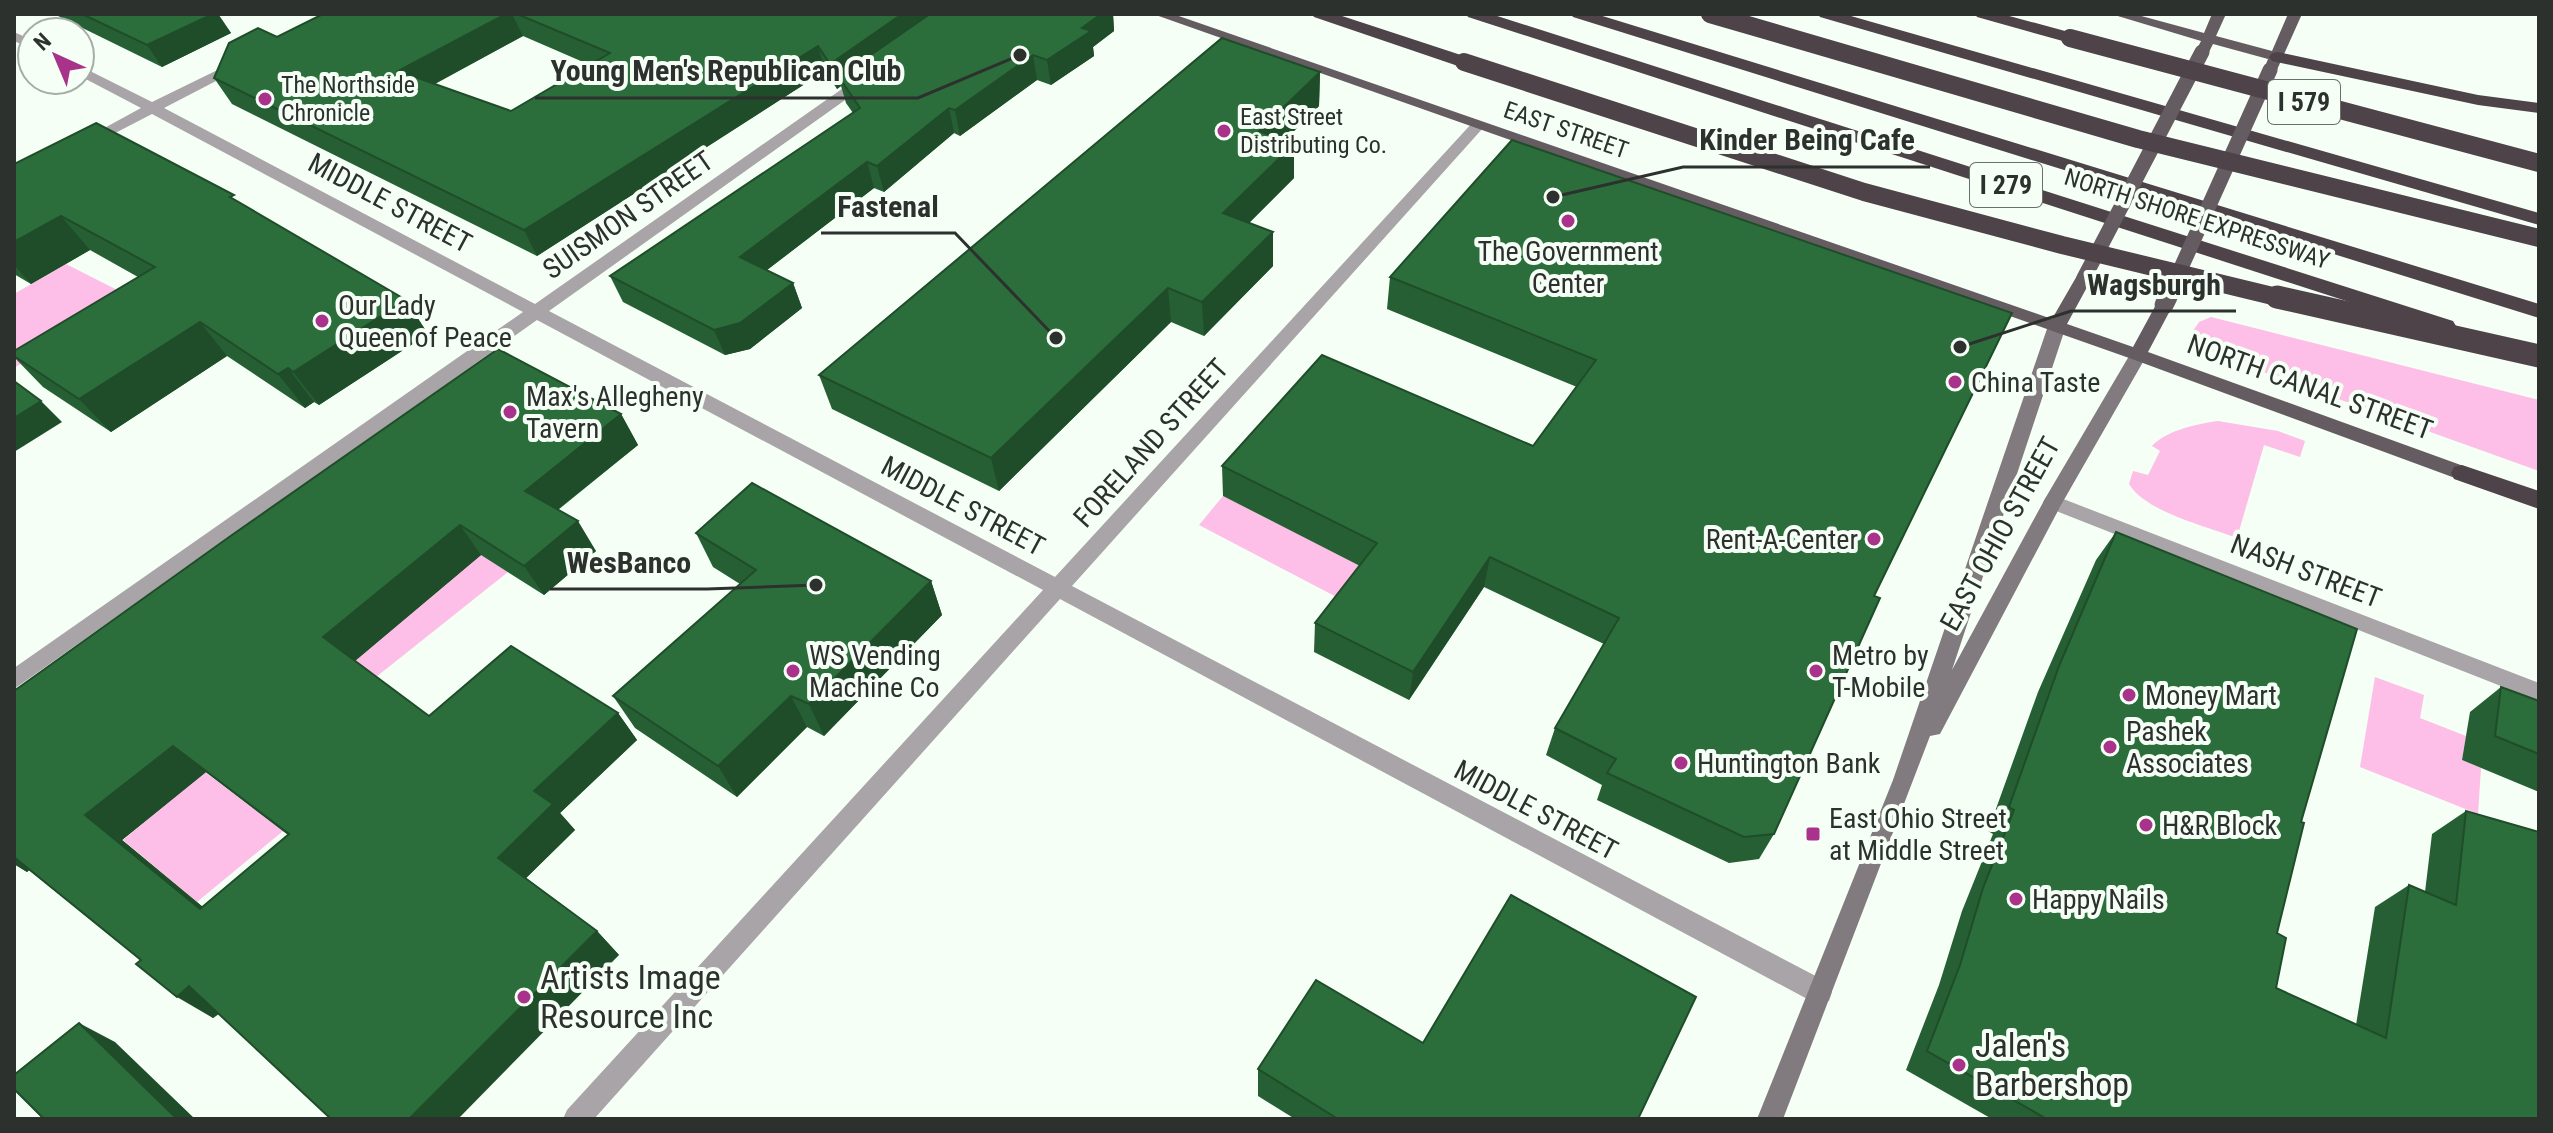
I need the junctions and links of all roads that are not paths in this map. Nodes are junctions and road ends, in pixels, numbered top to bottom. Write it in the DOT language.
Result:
graph roads {
  1 [pos="1160,14"];
  2 [pos="1320,14"];
  3 [pos="1474,14"];
  4 [pos="1579,14"];
  5 [pos="1710,14"];
  6 [pos="1826,14"];
  7 [pos="1983,14"];
  8 [pos="2118,14"];
  9 [pos="2219,14"];
  10 [pos="2295,14"];
  11 [pos="2205,45"];
  12 [pos="256,55"];
  13 [pos="2274,63"];
  14 [pos="881,68"];
  15 [pos="96,78"];
  16 [pos="152,108"];
  17 [pos="2539,108"];
  18 [pos="1478,125"];
  19 [pos="76,147"];
  20 [pos="2539,163"];
  21 [pos="2539,219"];
  22 [pos="2539,238"];
  23 [pos="2539,311"];
  24 [pos="536,312"];
  25 [pos="2057,326"];
  26 [pos="2138,355"];
  27 [pos="2539,356"];
  28 [pos="2462,473"];
  29 [pos="2539,500"];
  30 [pos="2053,502"];
  31 [pos="1058,588"];
  32 [pos="14,680"];
  33 [pos="2539,692"];
  34 [pos="1904,780"];
  35 [pos="1820,992"];
  36 [pos="576,1119"];
  37 [pos="1770,1119"];
  1 -- 18 [label="main road, EAST STREET"];
  2 -- 27 [label="highway, bridge"];
  3 -- 27 [label="highway, NORTH SHORE EXPRESSWAY / I 279"];
  4 -- 23 [label="highway"];
  5 -- 22 [label="highway, bridge"];
  6 -- 21 [label="highway"];
  7 -- 20 [label="highway, I 579, bridge"];
  8 -- 11 [label="main road"];
  9 -- 11 [label="main road, EAST OHIO STREET"];
  10 -- 13 [label="main road, EAST OHIO STREET"];
  11 -- 13 [label="main road"];
  11 -- 25 [label="main road, EAST OHIO STREET, bridge"];
  12 -- 16 [label="street"];
  13 -- 17 [label="highway"];
  13 -- 26 [label="main road, EAST OHIO STREET, bridge"];
  14 -- 24 [label="street, SUISMON STREET"];
  15 -- 16 [label="street, MIDDLE STREET"];
  16 -- 19 [label="street"];
  16 -- 24 [label="street, MIDDLE STREET"];
  18 -- 25 [label="main road, EAST STREET"];
  18 -- 31 [label="street, FORELAND STREET"];
  24 -- 31 [label="street, MIDDLE STREET"];
  24 -- 32 [label="street, SUISMON STREET"];
  25 -- 26 [label="main road, EAST STREET"];
  25 -- 34 [label="main road, EAST OHIO STREET"];
  26 -- 28 [label="main road, NORTH CANAL STREET"];
  26 -- 30 [label="main road, EAST OHIO STREET"];
  28 -- 29 [label="highway"];
  30 -- 33 [label="street, NASH STREET"];
  30 -- 34 [label="main road, EAST OHIO STREET"];
  31 -- 35 [label="street, MIDDLE STREET"];
  31 -- 36 [label="street, FORELAND STREET"];
  34 -- 35 [label="main road, EAST OHIO STREET"];
  35 -- 37 [label="main road, EAST OHIO STREET"];
}
